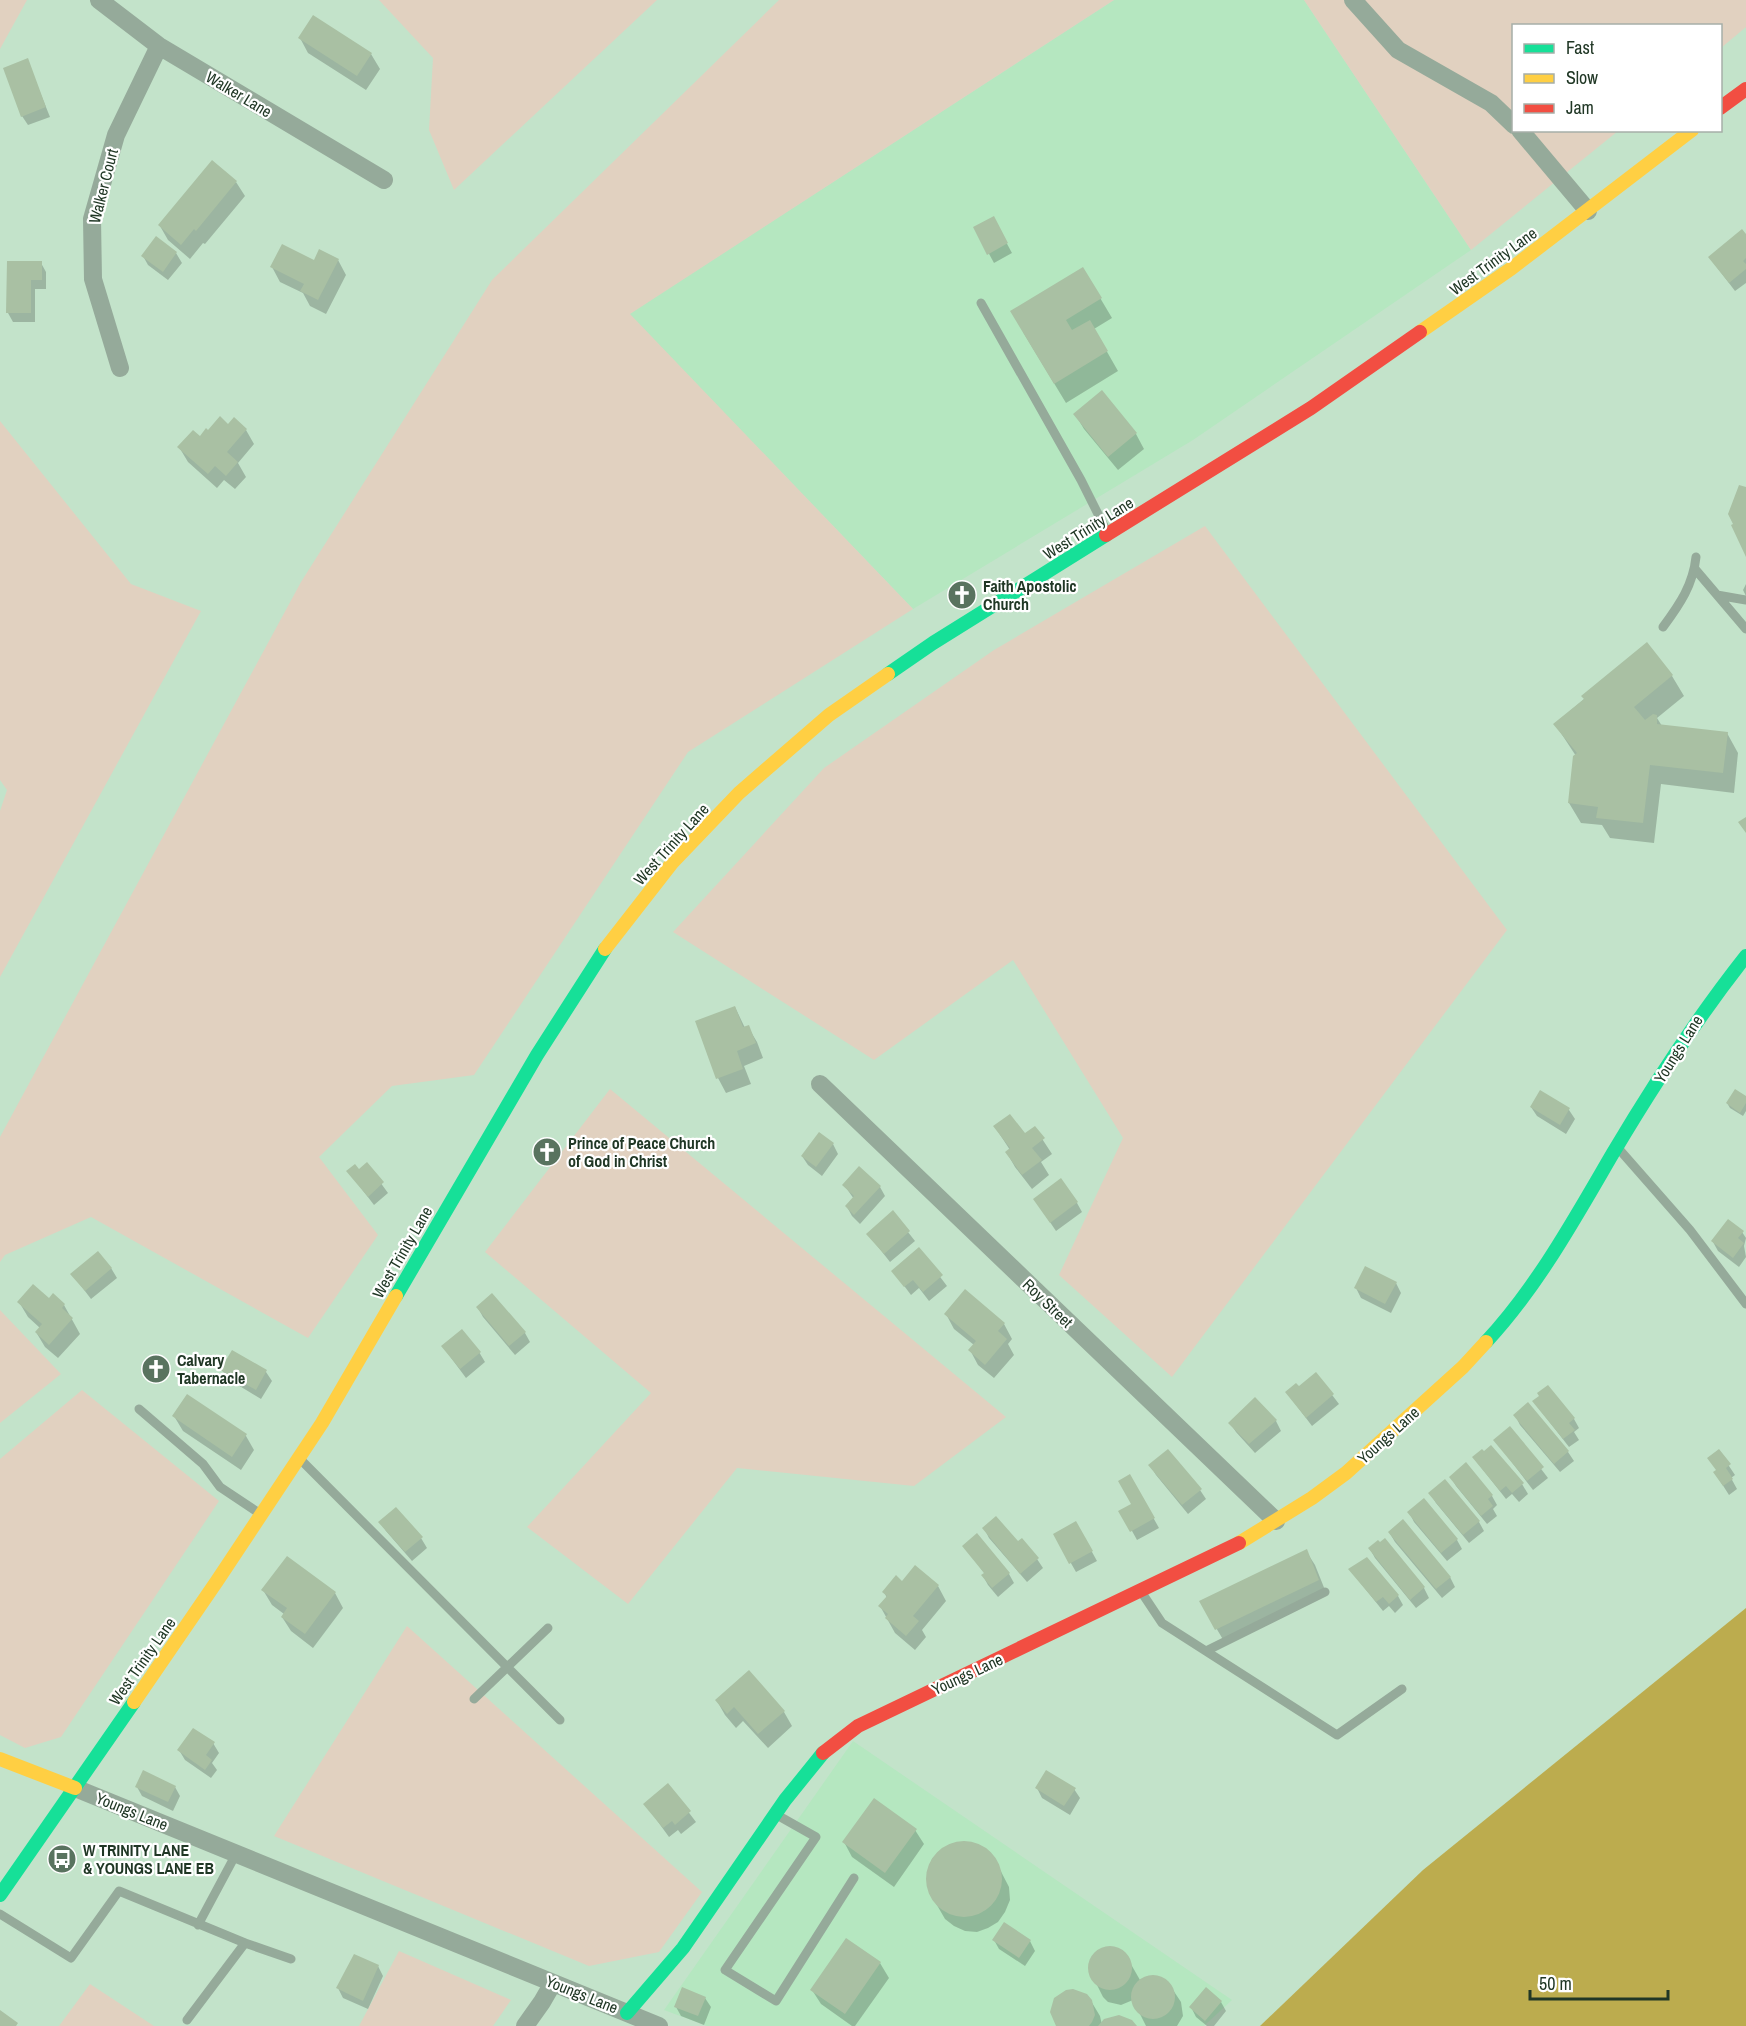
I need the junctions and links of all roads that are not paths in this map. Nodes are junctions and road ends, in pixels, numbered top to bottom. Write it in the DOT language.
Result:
graph roads {
  1 [pos="99,0"];
  2 [pos="1353,0"];
  3 [pos="159,46"];
  4 [pos="1746,89"];
  5 [pos="1722,107"];
  6 [pos="1512,122"];
  7 [pos="1522,132"];
  8 [pos="1689,132"];
  9 [pos="384,180"];
  10 [pos="1588,211"];
  11 [pos="981,303"];
  12 [pos="120,368"];
  13 [pos="1108,535"];
  14 [pos="1696,557"];
  15 [pos="1695,569"];
  16 [pos="1717,595"];
  17 [pos="1746,600"];
  18 [pos="1663,627"];
  19 [pos="1746,629"];
  20 [pos="1746,956"];
  21 [pos="820,1084"];
  22 [pos="1618,1148"];
  23 [pos="1746,1304"];
  24 [pos="139,1409"];
  25 [pos="299,1457"];
  26 [pos="261,1515"];
  27 [pos="1276,1521"];
  28 [pos="1140,1591"];
  29 [pos="1325,1592"];
  30 [pos="548,1628"];
  31 [pos="1206,1651"];
  32 [pos="507,1667"];
  33 [pos="1402,1689"];
  34 [pos="474,1699"];
  35 [pos="560,1720"];
  36 [pos="0,1759"];
  37 [pos="75,1788"];
  38 [pos="775,1813"];
  39 [pos="236,1854"];
  40 [pos="854,1878"];
  41 [pos="0,1895"];
  42 [pos="0,1914"];
  43 [pos="198,1924"];
  44 [pos="245,1943"];
  45 [pos="291,1959"];
  46 [pos="553,1983"];
  47 [pos="627,2013"];
  48 [pos="188,2020"];
  49 [pos="525,2026"];
  50 [pos="659,2026"];
  1 -- 3 [label="street, Walker Lane"];
  2 -- 6 [label="street"];
  3 -- 9 [label="street, Walker Lane"];
  3 -- 12 [label="street, Walker Court"];
  4 -- 5 [label="main road"];
  7 -- 10 [label="street"];
  8 -- 10 [label="main road, West Trinity Lane"];
  10 -- 13 [label="main road, West Trinity Lane"];
  11 -- 13 [label="lane"];
  13 -- 25 [label="main road, West Trinity Lane"];
  14 -- 15 [label="lane"];
  15 -- 16 [label="lane"];
  15 -- 18 [label="lane"];
  16 -- 17 [label="lane"];
  16 -- 19 [label="lane"];
  20 -- 22 [label="main road, Youngs Lane"];
  21 -- 27 [label="street, Roy Street"];
  22 -- 23 [label="lane"];
  22 -- 27 [label="main road, Youngs Lane"];
  24 -- 26 [label="lane"];
  25 -- 26 [label="main road, West Trinity Lane"];
  25 -- 32 [label="lane"];
  26 -- 37 [label="main road, West Trinity Lane"];
  27 -- 28 [label="main road, Youngs Lane"];
  28 -- 31 [label="lane"];
  28 -- 38 [label="main road, Youngs Lane"];
  29 -- 31 [label="lane"];
  30 -- 32 [label="lane"];
  31 -- 33 [label="lane"];
  32 -- 34 [label="lane"];
  32 -- 35 [label="lane"];
  36 -- 37 [label="main road"];
  37 -- 39 [label="street, Youngs Lane"];
  37 -- 41 [label="main road, West Trinity Lane"];
  38 -- 40 [label="lane"];
  38 -- 47 [label="main road, Youngs Lane"];
  39 -- 43 [label="lane"];
  39 -- 46 [label="street, Youngs Lane"];
  42 -- 43 [label="lane"];
  43 -- 44 [label="lane"];
  44 -- 45 [label="lane"];
  44 -- 48 [label="lane"];
  46 -- 47 [label="street, Youngs Lane"];
  46 -- 49 [label="street"];
  47 -- 50 [label="street"];
}
